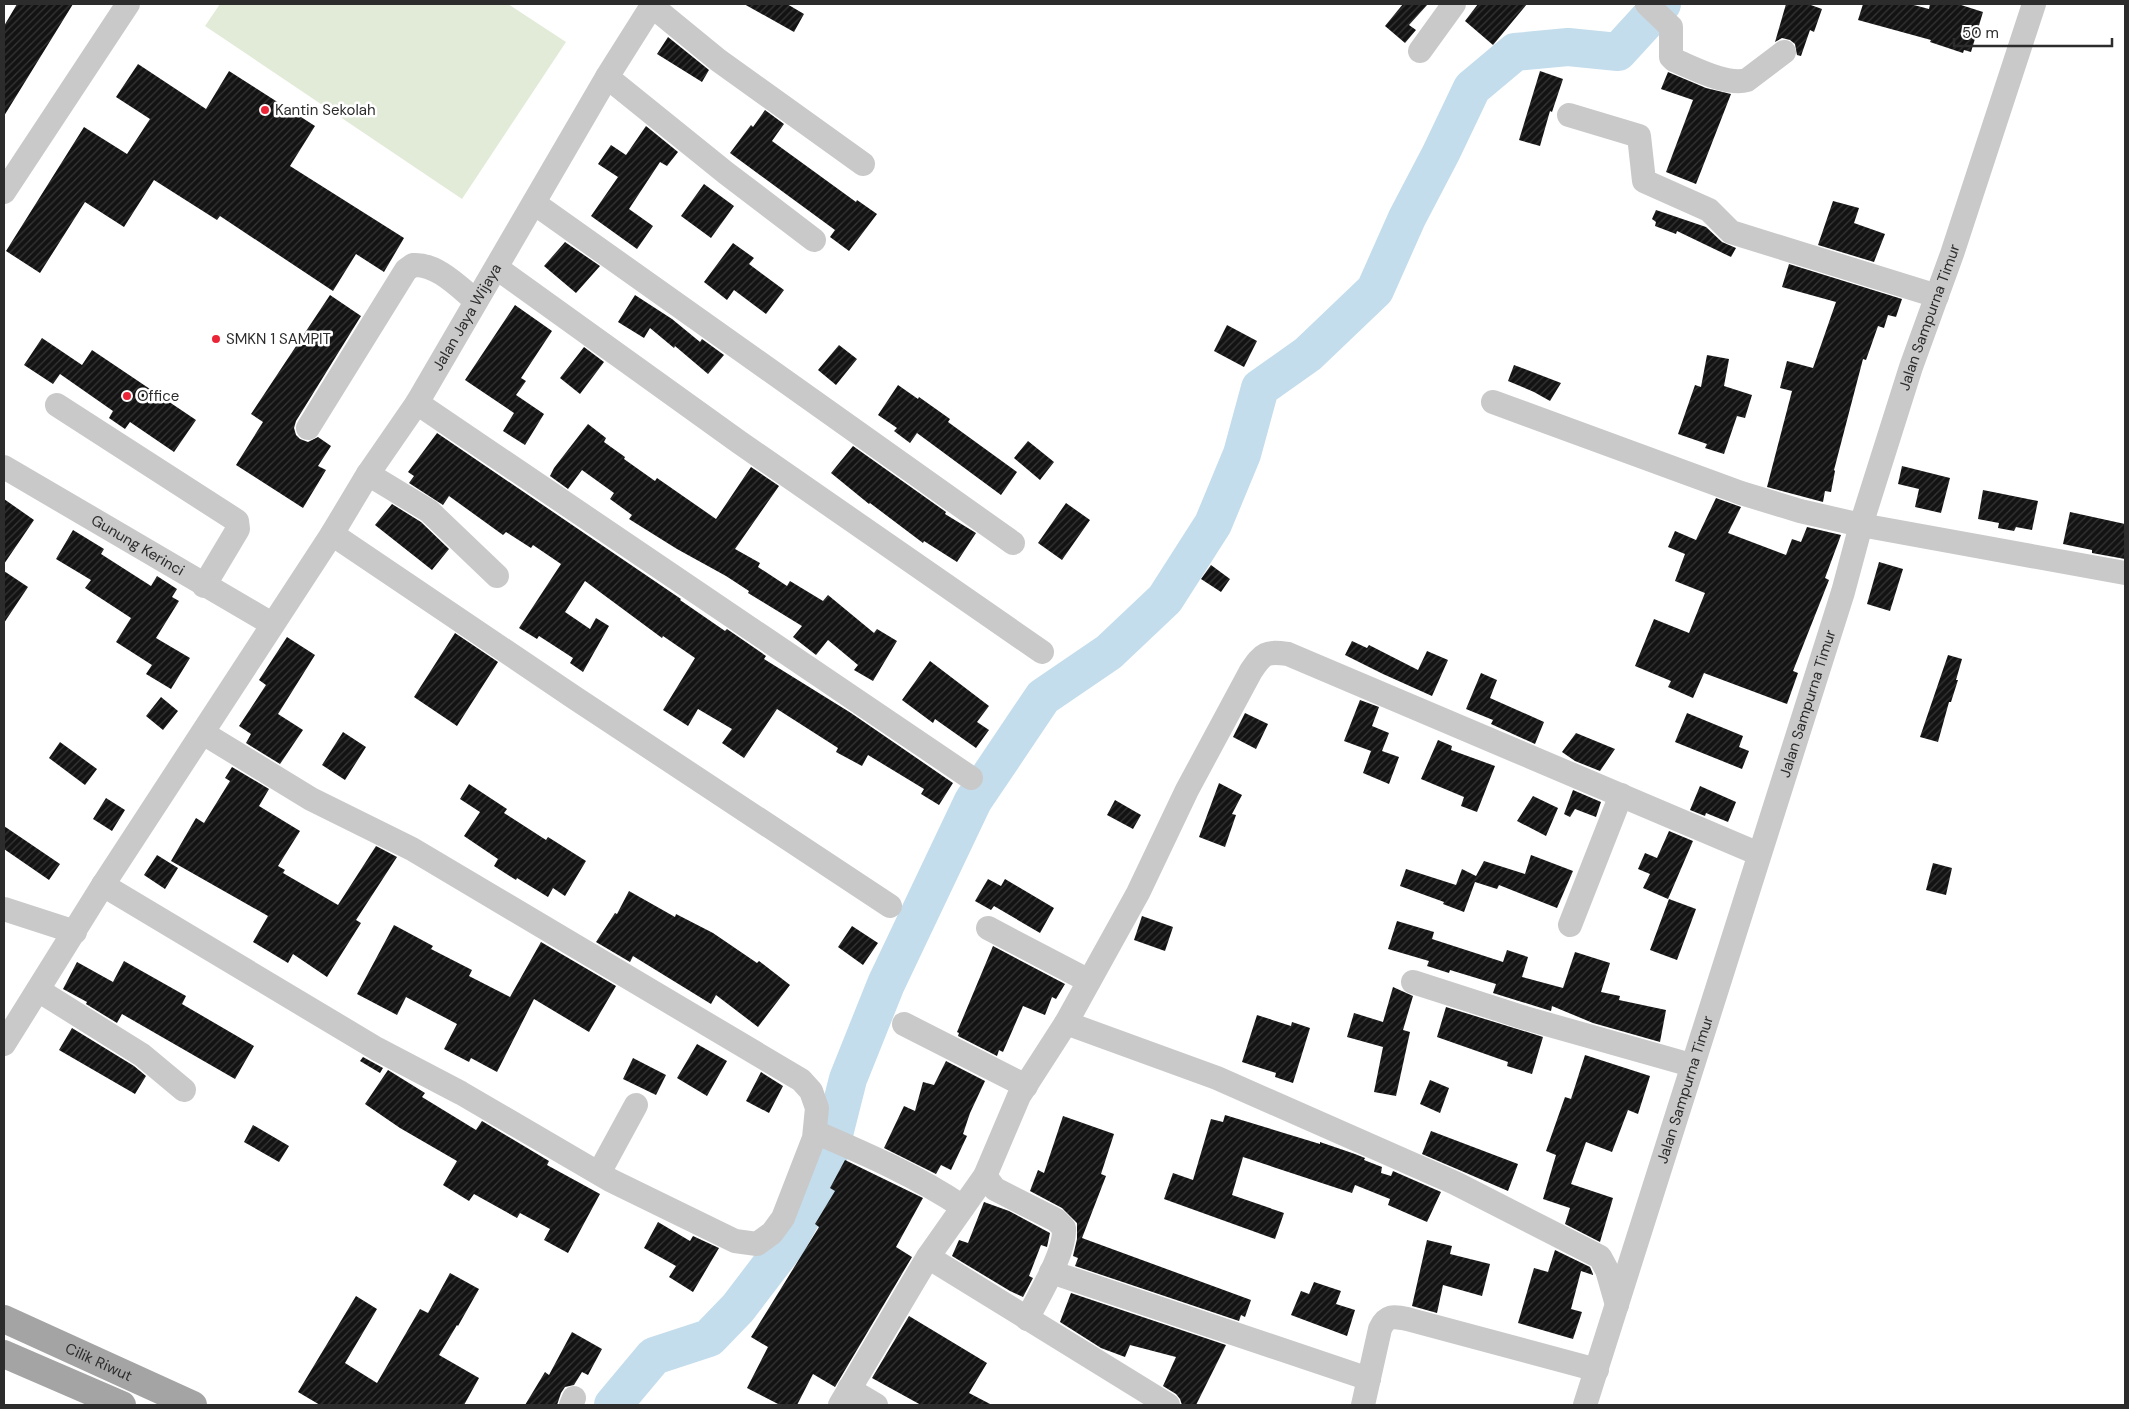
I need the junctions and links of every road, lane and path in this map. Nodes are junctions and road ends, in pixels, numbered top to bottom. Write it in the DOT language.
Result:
graph roads {
  1 [pos="128,4"];
  2 [pos="1454,4"];
  3 [pos="2034,4"];
  4 [pos="652,5"];
  5 [pos="1655,11"];
  6 [pos="1420,51"];
  7 [pos="1784,52"];
  8 [pos="607,77"];
  9 [pos="1569,115"];
  10 [pos="863,164"];
  11 [pos="4,192"];
  12 [pos="534,202"];
  13 [pos="814,240"];
  14 [pos="497,268"];
  15 [pos="1937,296"];
  16 [pos="476,301"];
  17 [pos="1493,402"];
  18 [pos="417,403"];
  19 [pos="57,405"];
  20 [pos="308,428"];
  21 [pos="4,467"];
  22 [pos="368,474"];
  23 [pos="1861,525"];
  24 [pos="332,534"];
  25 [pos="1013,543"];
  26 [pos="2125,573"];
  27 [pos="497,576"];
  28 [pos="204,586"];
  29 [pos="272,624"];
  30 [pos="1042,652"];
  31 [pos="203,732"];
  32 [pos="971,778"];
  33 [pos="1621,795"];
  34 [pos="1759,854"];
  35 [pos="103,885"];
  36 [pos="890,906"];
  37 [pos="4,908"];
  38 [pos="1570,925"];
  39 [pos="988,928"];
  40 [pos="74,932"];
  41 [pos="1089,981"];
  42 [pos="1413,982"];
  43 [pos="38,990"];
  44 [pos="1066,1022"];
  45 [pos="904,1024"];
  46 [pos="4,1044"];
  47 [pos="1691,1066"];
  48 [pos="1026,1086"];
  49 [pos="184,1090"];
  50 [pos="636,1105"];
  51 [pos="820,1134"];
  52 [pos="599,1173"];
  53 [pos="985,1176"];
  54 [pos="963,1207"];
  55 [pos="928,1257"];
  56 [pos="1051,1272"];
  57 [pos="1618,1305"];
  58 [pos="4,1319"];
  59 [pos="1027,1319"];
  60 [pos="4,1354"];
  61 [pos="1597,1370"];
  62 [pos="1368,1379"];
  63 [pos="844,1397"];
  64 [pos="122,1405"];
  65 [pos="193,1405"];
  66 [pos="876,1405"];
  67 [pos="1168,1405"];
  68 [pos="1362,1405"];
  69 [pos="1585,1405"];
  1 -- 11 [label="street"];
  2 -- 6 [label="street"];
  3 -- 15 [label="street, Jalan Sampurna Timur"];
  4 -- 8 [label="street, Jalan Jaya Wijaya"];
  4 -- 10 [label="street"];
  5 -- 7 [label="street"];
  8 -- 12 [label="street, Jalan Jaya Wijaya"];
  8 -- 13 [label="street"];
  9 -- 15 [label="street"];
  12 -- 14 [label="street, Jalan Jaya Wijaya"];
  12 -- 25 [label="street"];
  14 -- 16 [label="street, Jalan Jaya Wijaya"];
  14 -- 30 [label="street"];
  15 -- 23 [label="street, Jalan Sampurna Timur"];
  16 -- 18 [label="street, Jalan Jaya Wijaya"];
  16 -- 20 [label="street"];
  17 -- 23 [label="street"];
  18 -- 22 [label="street, Jalan Jaya Wijaya"];
  18 -- 32 [label="street"];
  19 -- 28 [label="street"];
  21 -- 28 [label="street, Gunung Kerinci"];
  22 -- 24 [label="street, Jalan Jaya Wijaya"];
  22 -- 27 [label="street"];
  23 -- 26 [label="street"];
  23 -- 34 [label="street, Jalan Sampurna Timur"];
  24 -- 29 [label="street, Jalan Jaya Wijaya"];
  24 -- 36 [label="street"];
  28 -- 29 [label="street, Gunung Kerinci"];
  29 -- 31 [label="street, Jalan Jaya Wijaya"];
  31 -- 35 [label="street, Jalan Jaya Wijaya"];
  31 -- 51 [label="street"];
  33 -- 34 [label="street"];
  33 -- 38 [label="street"];
  33 -- 41 [label="street"];
  34 -- 47 [label="street, Jalan Sampurna Timur"];
  35 -- 40 [label="street, Jalan Jaya Wijaya"];
  35 -- 52 [label="street"];
  37 -- 40 [label="street"];
  39 -- 41 [label="street"];
  40 -- 43 [label="street, Jalan Jaya Wijaya"];
  41 -- 44 [label="street"];
  42 -- 47 [label="street"];
  43 -- 46 [label="street, Jalan Jaya Wijaya"];
  43 -- 49 [label="street"];
  44 -- 48 [label="street"];
  44 -- 57 [label="street"];
  45 -- 48 [label="street"];
  47 -- 57 [label="street, Jalan Sampurna Timur"];
  48 -- 53 [label="street"];
  50 -- 52 [label="street"];
  51 -- 52 [label="street"];
  51 -- 54 [label="street"];
  53 -- 54 [label="street"];
  53 -- 56 [label="street"];
  54 -- 55 [label="street"];
  55 -- 59 [label="street"];
  55 -- 63 [label="street"];
  56 -- 59 [label="street"];
  56 -- 62 [label="street"];
  57 -- 61 [label="street, Jalan Sampurna Timur"];
  58 -- 65 [label="main road, Cilik Riwut"];
  59 -- 67 [label="street"];
  60 -- 64 [label="main road, Cilik Riwut"];
  61 -- 62 [label="street"];
  61 -- 69 [label="street, Jalan Sampurna Timur"];
  62 -- 68 [label="street"];
  63 -- 66 [label="street"];
}
